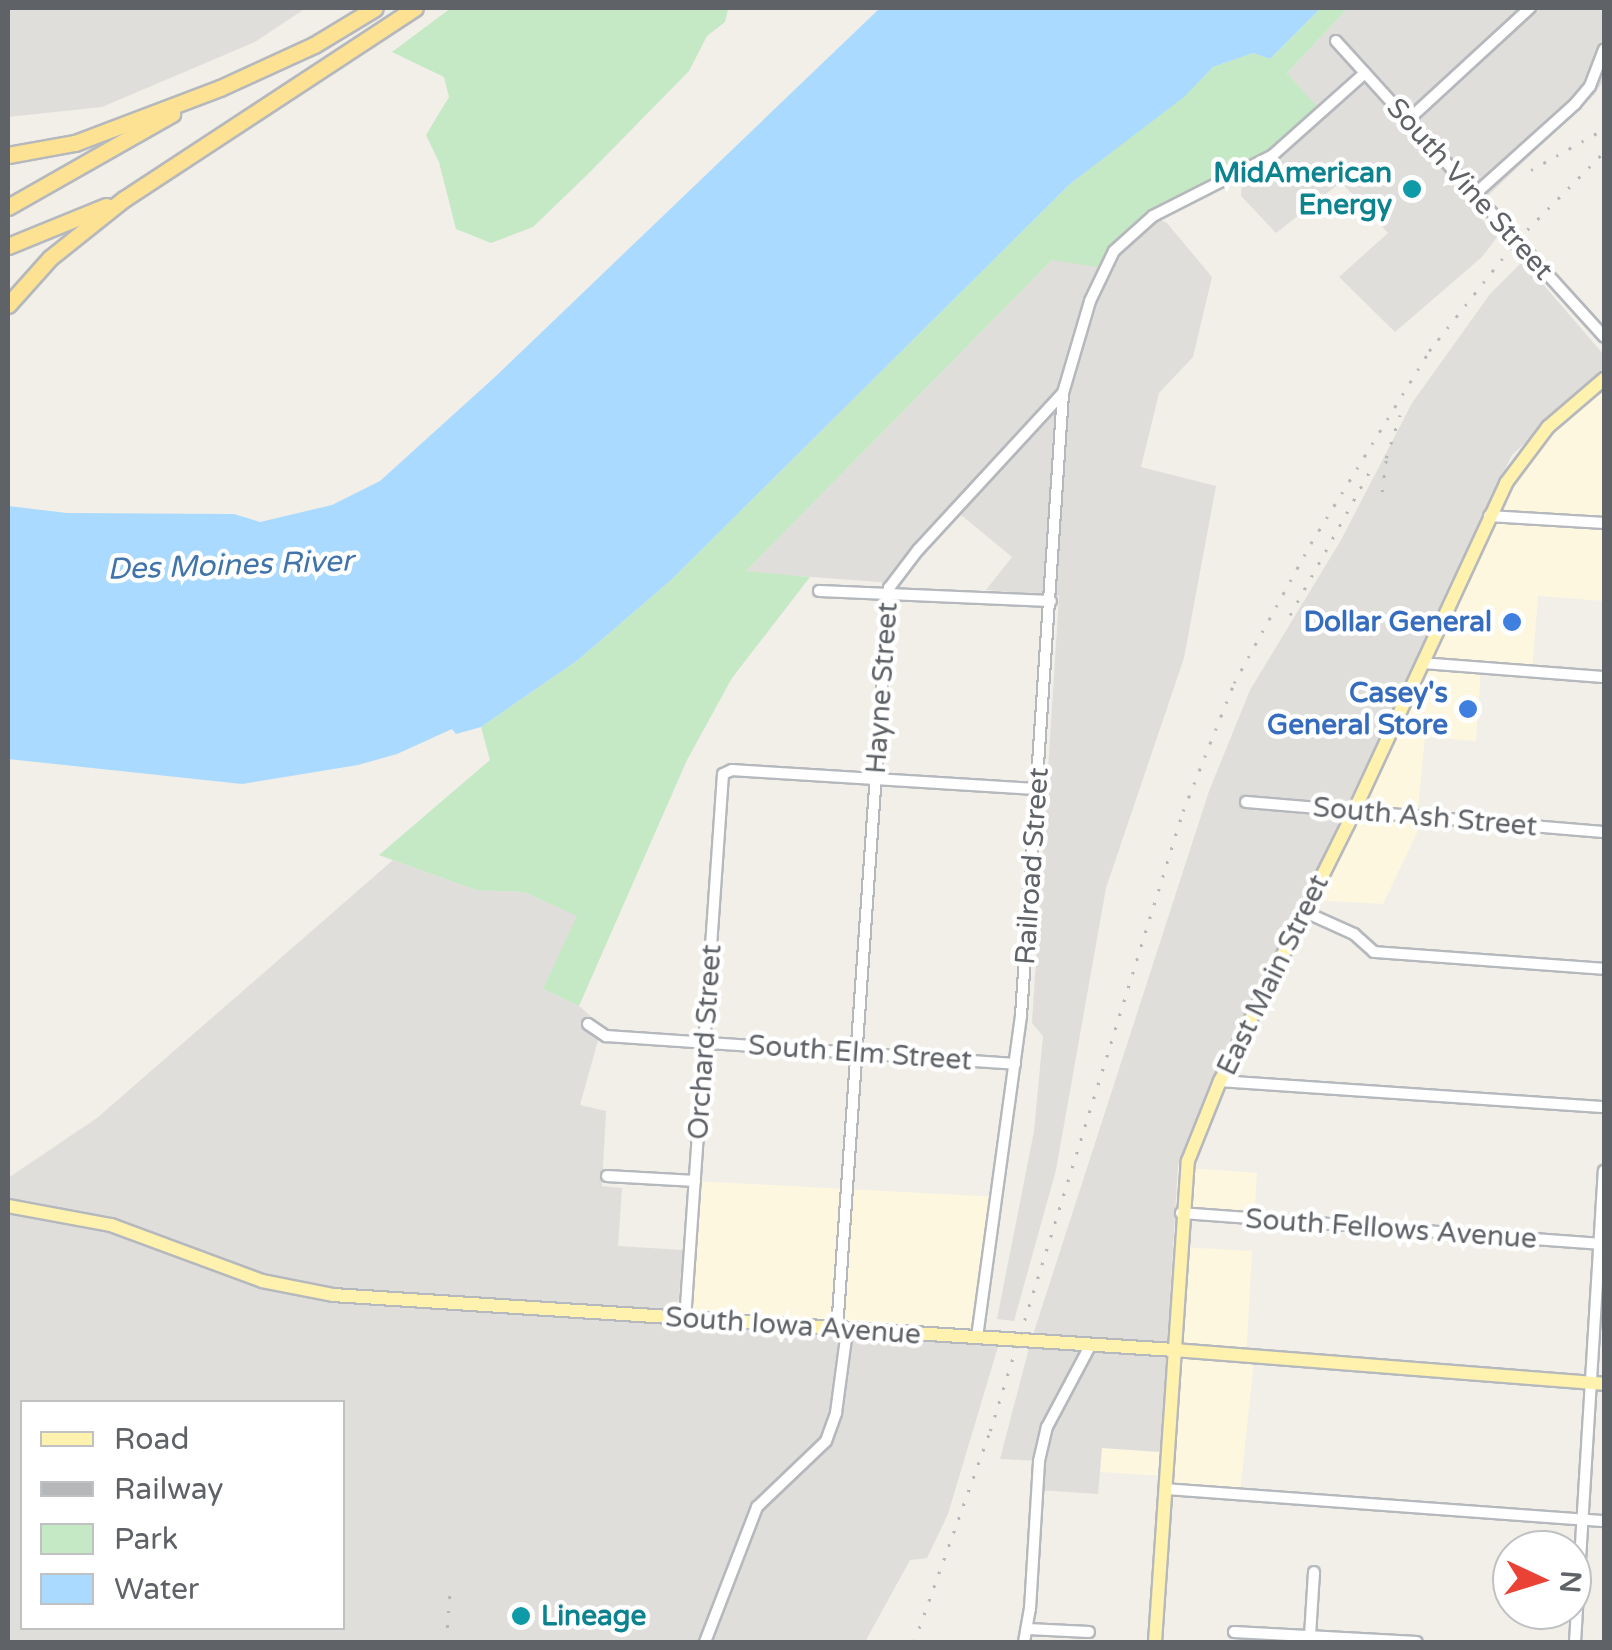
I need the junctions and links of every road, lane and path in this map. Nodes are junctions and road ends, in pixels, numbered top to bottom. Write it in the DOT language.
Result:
graph roads {
  1 [pos="376,8"];
  2 [pos="415,8"];
  3 [pos="1530,8"];
  4 [pos="1336,40"];
  5 [pos="1604,50"];
  6 [pos="1365,73"];
  7 [pos="220,88"];
  8 [pos="1408,120"];
  9 [pos="8,154"];
  10 [pos="1474,194"];
  11 [pos="124,199"];
  12 [pos="8,207"];
  13 [pos="8,246"];
  14 [pos="8,306"];
  15 [pos="1604,337"];
  16 [pos="1604,379"];
  17 [pos="1063,393"];
  18 [pos="1490,516"];
  19 [pos="1604,523"];
  20 [pos="819,591"];
  21 [pos="889,591"];
  22 [pos="1051,601"];
  23 [pos="1422,663"];
  24 [pos="1604,676"];
  25 [pos="876,778"];
  26 [pos="1038,789"];
  27 [pos="1246,802"];
  28 [pos="1354,811"];
  29 [pos="1604,832"];
  30 [pos="1305,912"];
  31 [pos="1604,969"];
  32 [pos="588,1024"];
  33 [pos="705,1042"];
  34 [pos="858,1053"];
  35 [pos="1015,1064"];
  36 [pos="1220,1081"];
  37 [pos="1604,1108"];
  38 [pos="1604,1171"];
  39 [pos="607,1176"];
  40 [pos="695,1182"];
  41 [pos="8,1206"];
  42 [pos="1181,1213"];
  43 [pos="1602,1244"];
  44 [pos="685,1320"];
  45 [pos="842,1331"];
  46 [pos="977,1337"];
  47 [pos="1088,1348"];
  48 [pos="1174,1350"];
  49 [pos="1590,1383"];
  50 [pos="1604,1384"];
  51 [pos="1165,1489"];
  52 [pos="1580,1519"];
  53 [pos="1604,1521"];
  54 [pos="1314,1572"];
  55 [pos="1028,1628"];
  56 [pos="1089,1632"];
  57 [pos="1234,1632"];
  58 [pos="1310,1636"];
  59 [pos="705,1642"];
  60 [pos="1024,1642"];
  61 [pos="1155,1642"];
  62 [pos="1417,1642"];
  63 [pos="1575,1642"];
  1 -- 7 [label="highway"];
  2 -- 11 [label="highway"];
  3 -- 8 [label="street"];
  4 -- 6 [label="street, South Vine Street"];
  5 -- 10 [label="street"];
  6 -- 8 [label="street, South Vine Street"];
  6 -- 17 [label="street, Hayne Street"];
  7 -- 9 [label="highway"];
  7 -- 12 [label="highway"];
  8 -- 10 [label="street, South Vine Street"];
  10 -- 15 [label="street, South Vine Street"];
  11 -- 13 [label="highway"];
  11 -- 14 [label="highway"];
  16 -- 18 [label="main road, East Main Street"];
  17 -- 21 [label="street, Hayne Street"];
  17 -- 22 [label="street, Railroad Street"];
  18 -- 19 [label="street"];
  18 -- 23 [label="main road, East Main Street"];
  20 -- 21 [label="street"];
  21 -- 22 [label="street"];
  21 -- 25 [label="street, Hayne Street"];
  22 -- 26 [label="street, Railroad Street"];
  23 -- 24 [label="street"];
  23 -- 28 [label="main road, East Main Street"];
  25 -- 26 [label="street"];
  25 -- 33 [label="street, Orchard Street"];
  25 -- 34 [label="street, Hayne Street"];
  26 -- 35 [label="street, Railroad Street"];
  27 -- 28 [label="street, South Ash Street"];
  28 -- 29 [label="street, South Ash Street"];
  28 -- 30 [label="main road, East Main Street"];
  30 -- 31 [label="street"];
  30 -- 36 [label="main road, East Main Street"];
  32 -- 33 [label="street, South Elm Street"];
  33 -- 34 [label="street, South Elm Street"];
  33 -- 40 [label="street, Orchard Street"];
  34 -- 35 [label="street, South Elm Street"];
  34 -- 45 [label="street, Hayne Street"];
  35 -- 46 [label="street, Railroad Street"];
  36 -- 37 [label="street"];
  36 -- 42 [label="main road, East Main Street"];
  38 -- 43 [label="street"];
  39 -- 40 [label="street"];
  40 -- 44 [label="street, Orchard Street"];
  41 -- 44 [label="main road, South Iowa Avenue"];
  42 -- 43 [label="street, South Fellows Avenue"];
  42 -- 48 [label="main road, East Main Street"];
  43 -- 49 [label="street"];
  44 -- 45 [label="main road, South Iowa Avenue"];
  45 -- 46 [label="main road, South Iowa Avenue"];
  45 -- 59 [label="street, Hayne Street"];
  46 -- 47 [label="main road, South Iowa Avenue"];
  47 -- 48 [label="main road, South Iowa Avenue"];
  47 -- 55 [label="street"];
  48 -- 49 [label="main road, South Iowa Avenue"];
  48 -- 51 [label="main road, East Main Street"];
  49 -- 50 [label="main road, South Iowa Avenue"];
  49 -- 52 [label="street"];
  51 -- 52 [label="street"];
  51 -- 61 [label="main road, East Main Street"];
  52 -- 53 [label="street"];
  52 -- 63 [label="street"];
  54 -- 58 [label="street"];
  55 -- 56 [label="street"];
  55 -- 60 [label="street"];
  57 -- 58 [label="street"];
  58 -- 62 [label="street"];
}
